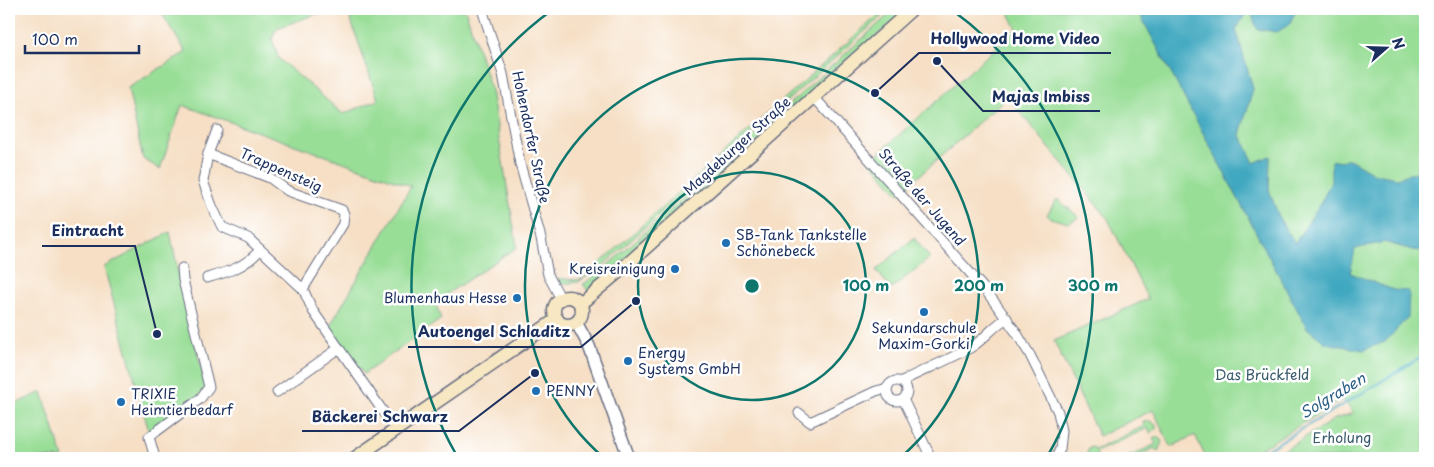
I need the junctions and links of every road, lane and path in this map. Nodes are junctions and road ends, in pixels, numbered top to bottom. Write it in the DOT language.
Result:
graph roads {
  1 [pos="482,9"];
  2 [pos="912,9"];
  3 [pos="814,97"];
  4 [pos="217,130"];
  5 [pos="208,154"];
  6 [pos="260,250"];
  7 [pos="182,268"];
  8 [pos="207,278"];
  9 [pos="303,290"];
  10 [pos="561,299"];
  11 [pos="580,304"];
  12 [pos="1006,318"];
  13 [pos="558,319"];
  14 [pos="576,322"];
  15 [pos="339,348"];
  16 [pos="902,381"];
  17 [pos="888,388"];
  18 [pos="277,392"];
  19 [pos="903,399"];
  20 [pos="799,413"];
  21 [pos="396,430"];
  22 [pos="155,458"];
  23 [pos="355,458"];
  24 [pos="629,458"];
  25 [pos="931,458"];
  26 [pos="1056,458"];
  1 -- 10 [label="street, Hohendorfer Straße"];
  2 -- 3 [label="main road, Magdeburger Straße"];
  3 -- 11 [label="main road, Magdeburger Straße"];
  3 -- 12 [label="street, Straße der Jugend"];
  4 -- 5 [label="street"];
  5 -- 6 [label="street"];
  5 -- 9 [label="street, Trappensteig"];
  6 -- 8 [label="street"];
  6 -- 9 [label="street"];
  7 -- 22 [label="street"];
  9 -- 15 [label="street"];
  10 -- 11 [label="main road"];
  10 -- 13 [label="main road"];
  11 -- 14 [label="main road"];
  12 -- 16 [label="street"];
  12 -- 26 [label="street, Straße der Jugend"];
  13 -- 14 [label="main road"];
  13 -- 21 [label="main road"];
  14 -- 24 [label="street"];
  15 -- 18 [label="street"];
  15 -- 21 [label="street"];
  16 -- 17 [label="street"];
  16 -- 19 [label="street"];
  17 -- 19 [label="street"];
  17 -- 20 [label="street"];
  19 -- 25 [label="street"];
  21 -- 23 [label="main road"];
}
